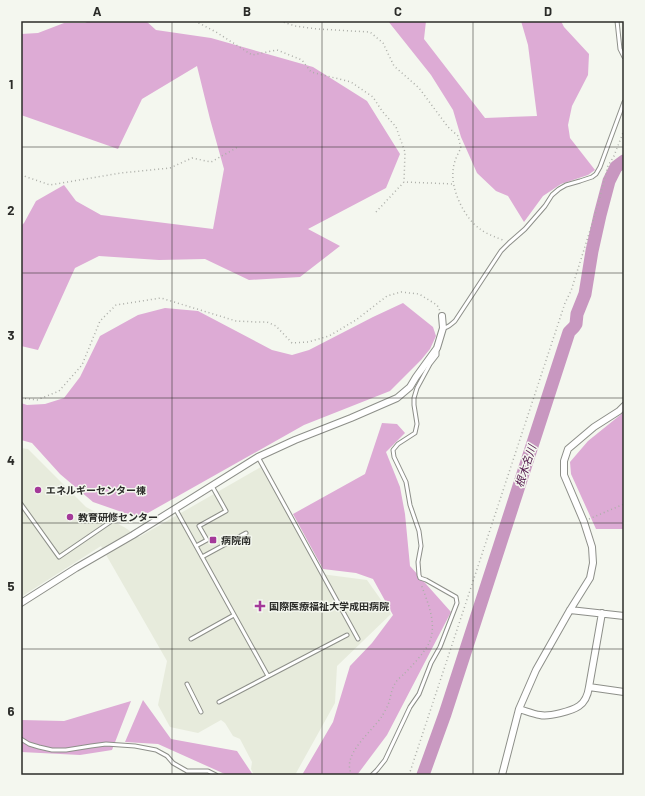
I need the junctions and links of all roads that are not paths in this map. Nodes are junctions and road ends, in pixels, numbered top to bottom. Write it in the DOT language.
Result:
graph roads {
  1 [pos="617,21"];
  2 [pos="624,57"];
  3 [pos="624,102"];
  4 [pos="442,316"];
  5 [pos="443,328"];
  6 [pos="437,348"];
  7 [pos="624,406"];
  8 [pos="258,457"];
  9 [pos="212,486"];
  10 [pos="21,504"];
  11 [pos="175,508"];
  12 [pos="119,516"];
  13 [pos="246,533"];
  14 [pos="196,546"];
  15 [pos="202,557"];
  16 [pos="21,603"];
  17 [pos="570,610"];
  18 [pos="602,613"];
  19 [pos="234,614"];
  20 [pos="624,616"];
  21 [pos="347,635"];
  22 [pos="191,639"];
  23 [pos="358,639"];
  24 [pos="268,676"];
  25 [pos="187,684"];
  26 [pos="589,687"];
  27 [pos="624,692"];
  28 [pos="219,702"];
  29 [pos="519,709"];
  30 [pos="201,712"];
  31 [pos="21,739"];
  32 [pos="216,775"];
  33 [pos="372,775"];
  34 [pos="502,775"];
  1 -- 2 [label="lane"];
  3 -- 5 [label="lane"];
  4 -- 5 [label="street"];
  5 -- 6 [label="street"];
  6 -- 8 [label="street"];
  6 -- 33 [label="lane"];
  7 -- 17 [label="street"];
  8 -- 9 [label="street"];
  8 -- 23 [label="lane"];
  9 -- 11 [label="street"];
  9 -- 14 [label="lane"];
  10 -- 12 [label="lane"];
  11 -- 14 [label="lane"];
  11 -- 16 [label="street"];
  13 -- 15 [label="lane"];
  14 -- 15 [label="lane"];
  15 -- 19 [label="lane"];
  17 -- 18 [label="street"];
  17 -- 29 [label="street"];
  18 -- 20 [label="street"];
  18 -- 26 [label="street"];
  19 -- 22 [label="lane"];
  19 -- 24 [label="lane"];
  21 -- 24 [label="lane"];
  24 -- 28 [label="lane"];
  25 -- 30 [label="lane"];
  26 -- 27 [label="street"];
  26 -- 29 [label="street"];
  29 -- 34 [label="street"];
  31 -- 32 [label="lane"];
}
